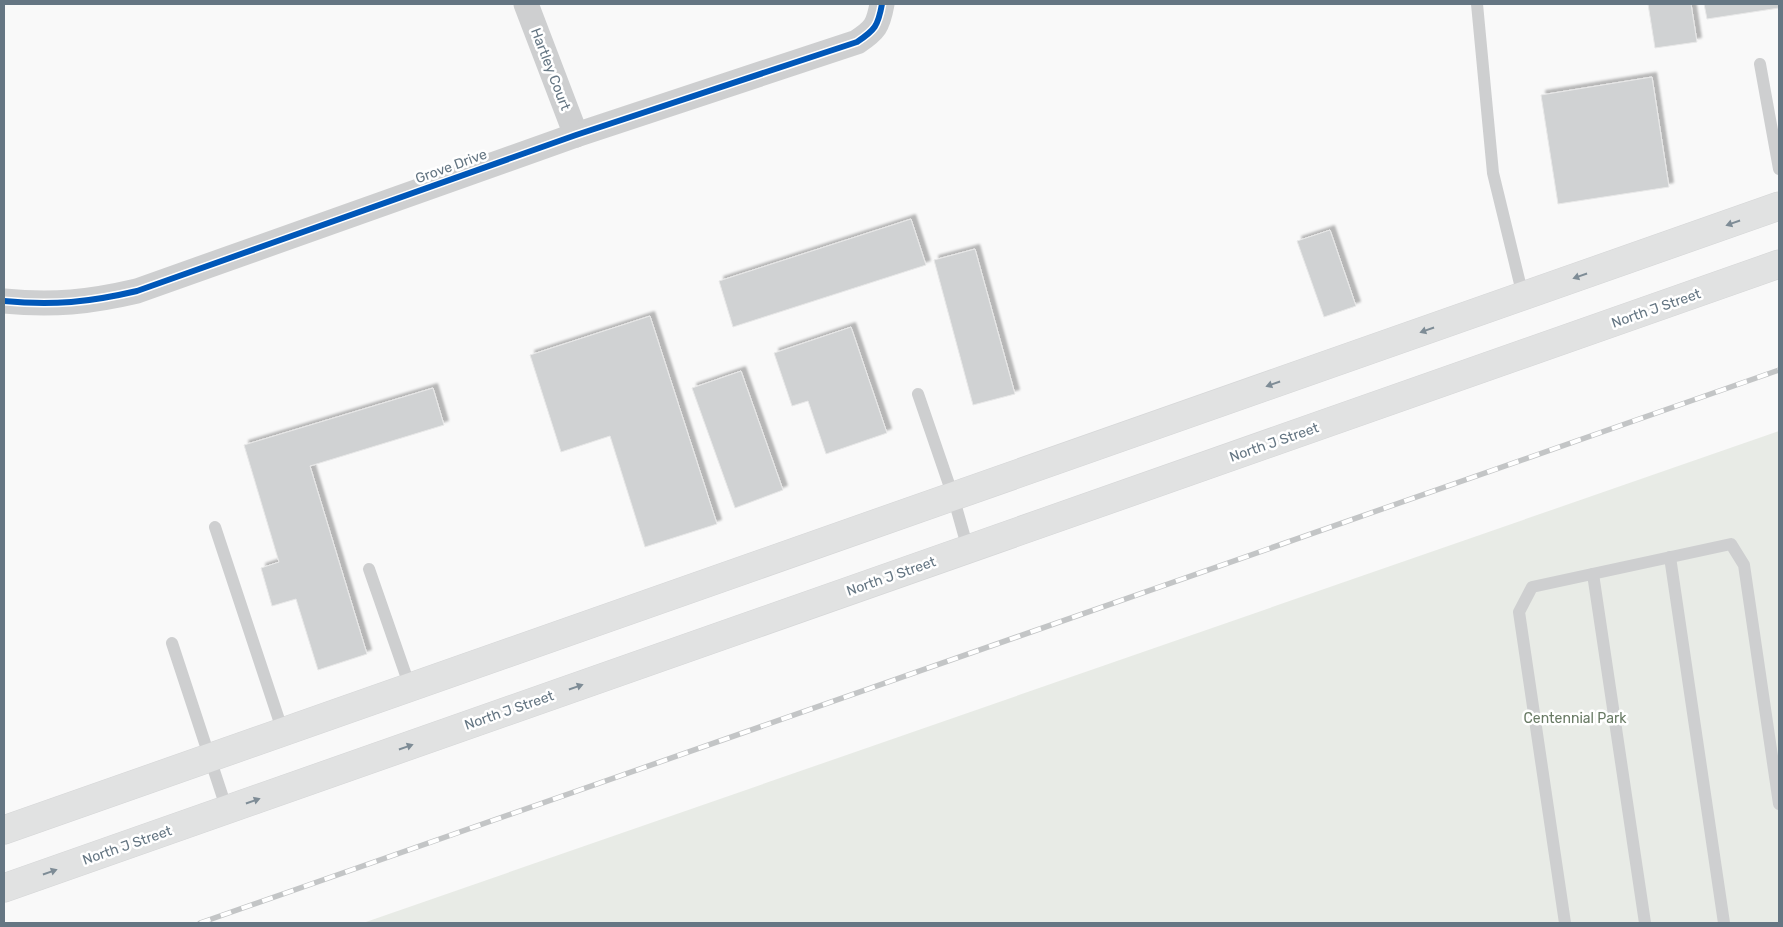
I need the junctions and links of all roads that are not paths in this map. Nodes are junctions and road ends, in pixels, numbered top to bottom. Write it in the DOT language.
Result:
graph roads {
  1 [pos="526,4"];
  2 [pos="882,4"];
  3 [pos="1477,4"];
  4 [pos="1760,64"];
  5 [pos="576,135"];
  6 [pos="1779,169"];
  7 [pos="1779,206"];
  8 [pos="1779,264"];
  9 [pos="1523,296"];
  10 [pos="4,301"];
  11 [pos="918,394"];
  12 [pos="953,496"];
  13 [pos="215,527"];
  14 [pos="968,549"];
  15 [pos="1670,557"];
  16 [pos="369,570"];
  17 [pos="1593,574"];
  18 [pos="172,643"];
  19 [pos="410,687"];
  20 [pos="283,732"];
  21 [pos="210,757"];
  22 [pos="1779,804"];
  23 [pos="227,810"];
  24 [pos="4,830"];
  25 [pos="4,888"];
  26 [pos="1565,923"];
  27 [pos="1646,923"];
  28 [pos="1724,923"];
  1 -- 5 [label="street, Hartley Court"];
  2 -- 5 [label="street, Grove Drive"];
  3 -- 9 [label="lane"];
  4 -- 6 [label="lane"];
  5 -- 10 [label="street, Grove Drive"];
  7 -- 9 [label="main road, one-way"];
  8 -- 14 [label="main road, North J Street"];
  9 -- 12 [label="main road, one-way"];
  11 -- 12 [label="lane"];
  12 -- 14 [label="lane"];
  12 -- 19 [label="main road"];
  13 -- 20 [label="lane"];
  23 -- 14 [label="main road, North J Street, one-way"];
  15 -- 17 [label="lane"];
  15 -- 22 [label="lane"];
  15 -- 28 [label="lane"];
  16 -- 19 [label="lane"];
  17 -- 26 [label="lane"];
  17 -- 27 [label="lane"];
  18 -- 21 [label="lane"];
  19 -- 20 [label="main road"];
  20 -- 21 [label="main road"];
  21 -- 23 [label="lane"];
  21 -- 24 [label="main road"];
  25 -- 23 [label="main road, North J Street, one-way"];
}
